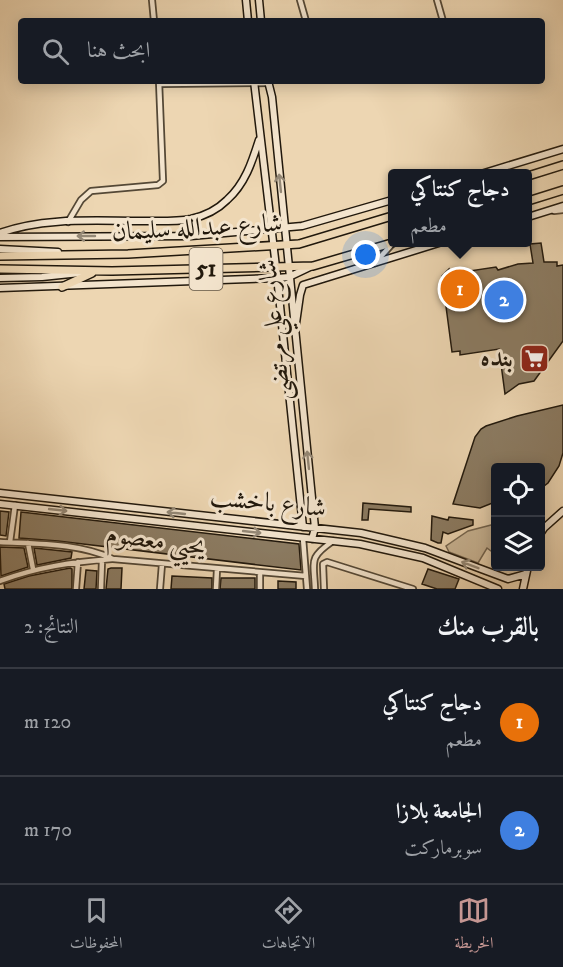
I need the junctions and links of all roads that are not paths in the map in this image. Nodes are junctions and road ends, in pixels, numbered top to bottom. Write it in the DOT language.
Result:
graph roads {
  1 [pos="152,0"];
  2 [pos="246,0"];
  3 [pos="259,0"];
  4 [pos="300,0"];
  5 [pos="437,0"];
  6 [pos="154,18"];
  7 [pos="248,18"];
  8 [pos="261,18"];
  9 [pos="305,18"];
  10 [pos="442,18"];
  11 [pos="160,84"];
  12 [pos="254,84"];
  13 [pos="268,84"];
  14 [pos="274,130"];
  15 [pos="260,133"];
  16 [pos="563,149"];
  17 [pos="563,165"];
  18 [pos="497,169"];
  19 [pos="532,175"];
  20 [pos="563,190"];
  21 [pos="532,200"];
  22 [pos="388,201"];
  23 [pos="563,208"];
  24 [pos="532,216"];
  25 [pos="388,217"];
  26 [pos="68,222"];
  27 [pos="284,228"];
  28 [pos="272,229"];
  29 [pos="0,233"];
  30 [pos="0,237"];
  31 [pos="286,245"];
  32 [pos="388,245"];
  33 [pos="274,246"];
  34 [pos="390,247"];
  35 [pos="428,247"];
  36 [pos="0,249"];
  37 [pos="95,254"];
  38 [pos="0,256"];
  39 [pos="375,262"];
  40 [pos="313,266"];
  41 [pos="276,267"];
  42 [pos="288,267"];
  43 [pos="0,269"];
  44 [pos="96,271"];
  45 [pos="289,277"];
  46 [pos="0,278"];
  47 [pos="277,278"];
  48 [pos="62,287"];
  49 [pos="0,288"];
  50 [pos="295,335"];
  51 [pos="0,493"];
  52 [pos="0,504"];
  53 [pos="15,506"];
  54 [pos="563,511"];
  55 [pos="303,527"];
  56 [pos="545,527"];
  57 [pos="315,528"];
  58 [pos="303,538"];
  59 [pos="312,539"];
  60 [pos="333,541"];
  61 [pos="0,542"];
  62 [pos="10,542"];
  63 [pos="28,543"];
  64 [pos="113,559"];
  65 [pos="102,560"];
  66 [pos="78,562"];
  67 [pos="162,564"];
  68 [pos="217,569"];
  69 [pos="33,570"];
  70 [pos="527,571"];
  71 [pos="260,573"];
  72 [pos="526,574"];
  73 [pos="306,576"];
  74 [pos="0,581"];
  75 [pos="76,589"];
  76 [pos="101,589"];
  77 [pos="160,589"];
  78 [pos="216,589"];
  79 [pos="260,589"];
  80 [pos="307,589"];
  81 [pos="315,589"];
  82 [pos="324,589"];
  83 [pos="413,589"];
  84 [pos="498,589"];
  85 [pos="524,589"];
  1 -- 6 [label="street"];
  2 -- 7 [label="main road"];
  3 -- 8 [label="main road"];
  4 -- 9 [label="street"];
  5 -- 10 [label="street"];
  11 -- 26 [label="street"];
  12 -- 15 [label="main road, شارع علي مرتضى"];
  13 -- 14 [label="main road, شارع علي مرتضى"];
  14 -- 15 [label="main road"];
  27 -- 14 [label="main road, شارع علي مرتضى, one-way"];
  15 -- 26 [label="main road"];
  15 -- 28 [label="main road, شارع علي مرتضى"];
  16 -- 18 [label="main road"];
  17 -- 19 [label="main road"];
  20 -- 21 [label="main road"];
  22 -- 27 [label="main road"];
  23 -- 24 [label="main road"];
  25 -- 31 [label="main road, شارع عبدالله سليمان / 51"];
  26 -- 29 [label="main road"];
  27 -- 28 [label="main road"];
  27 -- 31 [label="main road, شارع علي مرتضى"];
  28 -- 30 [label="main road, one-way"];
  28 -- 33 [label="main road, شارع علي مرتضى"];
  31 -- 33 [label="main road, شارع عبدالله سليمان / 51"];
  31 -- 42 [label="main road, شارع علي مرتضى"];
  32 -- 40 [label="main road, شارع عبدالله سليمان / 51"];
  33 -- 37 [label="main road, شارع عبدالله سليمان / 51"];
  33 -- 41 [label="main road, شارع علي مرتضى"];
  34 -- 39 [label="street"];
  35 -- 39 [label="main road"];
  36 -- 37 [label="main road"];
  37 -- 38 [label="main road, شارع عبدالله سليمان / 51"];
  39 -- 50 [label="main road"];
  40 -- 42 [label="main road, شارع عبدالله سليمان / 51"];
  40 -- 45 [label="main road"];
  41 -- 42 [label="main road, شارع عبدالله سليمان / 51"];
  41 -- 44 [label="main road, شارع عبدالله سليمان / 51"];
  41 -- 47 [label="main road, شارع علي مرتضى"];
  42 -- 45 [label="main road, شارع علي مرتضى"];
  43 -- 44 [label="main road, شارع عبدالله سليمان / 51"];
  44 -- 46 [label="main road"];
  44 -- 48 [label="main road"];
  45 -- 47 [label="main road"];
  45 -- 50 [label="main road, شارع علي مرتضى"];
  47 -- 48 [label="main road"];
  47 -- 55 [label="main road, شارع علي مرتضى"];
  48 -- 49 [label="main road"];
  57 -- 50 [label="main road, شارع علي مرتضى, one-way"];
  55 -- 51 [label="main road, شارع باخشب, one-way"];
  52 -- 53 [label="main road, شارع باخشب"];
  53 -- 58 [label="main road, شارع باخشب, one-way"];
  53 -- 62 [label="street"];
  54 -- 56 [label="main road"];
  55 -- 57 [label="main road, شارع باخشب"];
  57 -- 59 [label="main road, شارع علي مرتضى"];
  72 -- 57 [label="main road, شارع باخشب, one-way"];
  58 -- 59 [label="main road, شارع باخشب"];
  58 -- 73 [label="street"];
  59 -- 60 [label="main road, شارع باخشب"];
  60 -- 81 [label="street"];
  60 -- 84 [label="main road, شارع باخشب"];
  61 -- 62 [label="street, يحيي معصوم"];
  62 -- 63 [label="street, يحيي معصوم"];
  63 -- 64 [label="street, يحيي معصوم"];
  63 -- 69 [label="street"];
  64 -- 65 [label="street"];
  64 -- 67 [label="street, يحيي معصوم"];
  65 -- 66 [label="street"];
  65 -- 76 [label="street"];
  66 -- 69 [label="street"];
  66 -- 75 [label="street"];
  67 -- 68 [label="street, يحيي معصوم"];
  67 -- 77 [label="street"];
  68 -- 71 [label="street, يحيي معصوم"];
  68 -- 78 [label="street"];
  69 -- 74 [label="street"];
  70 -- 72 [label="main road"];
  71 -- 73 [label="street, يحيي معصوم"];
  71 -- 79 [label="street"];
  72 -- 85 [label="main road"];
  73 -- 80 [label="street"];
  82 -- 83 [label="street"];
}
